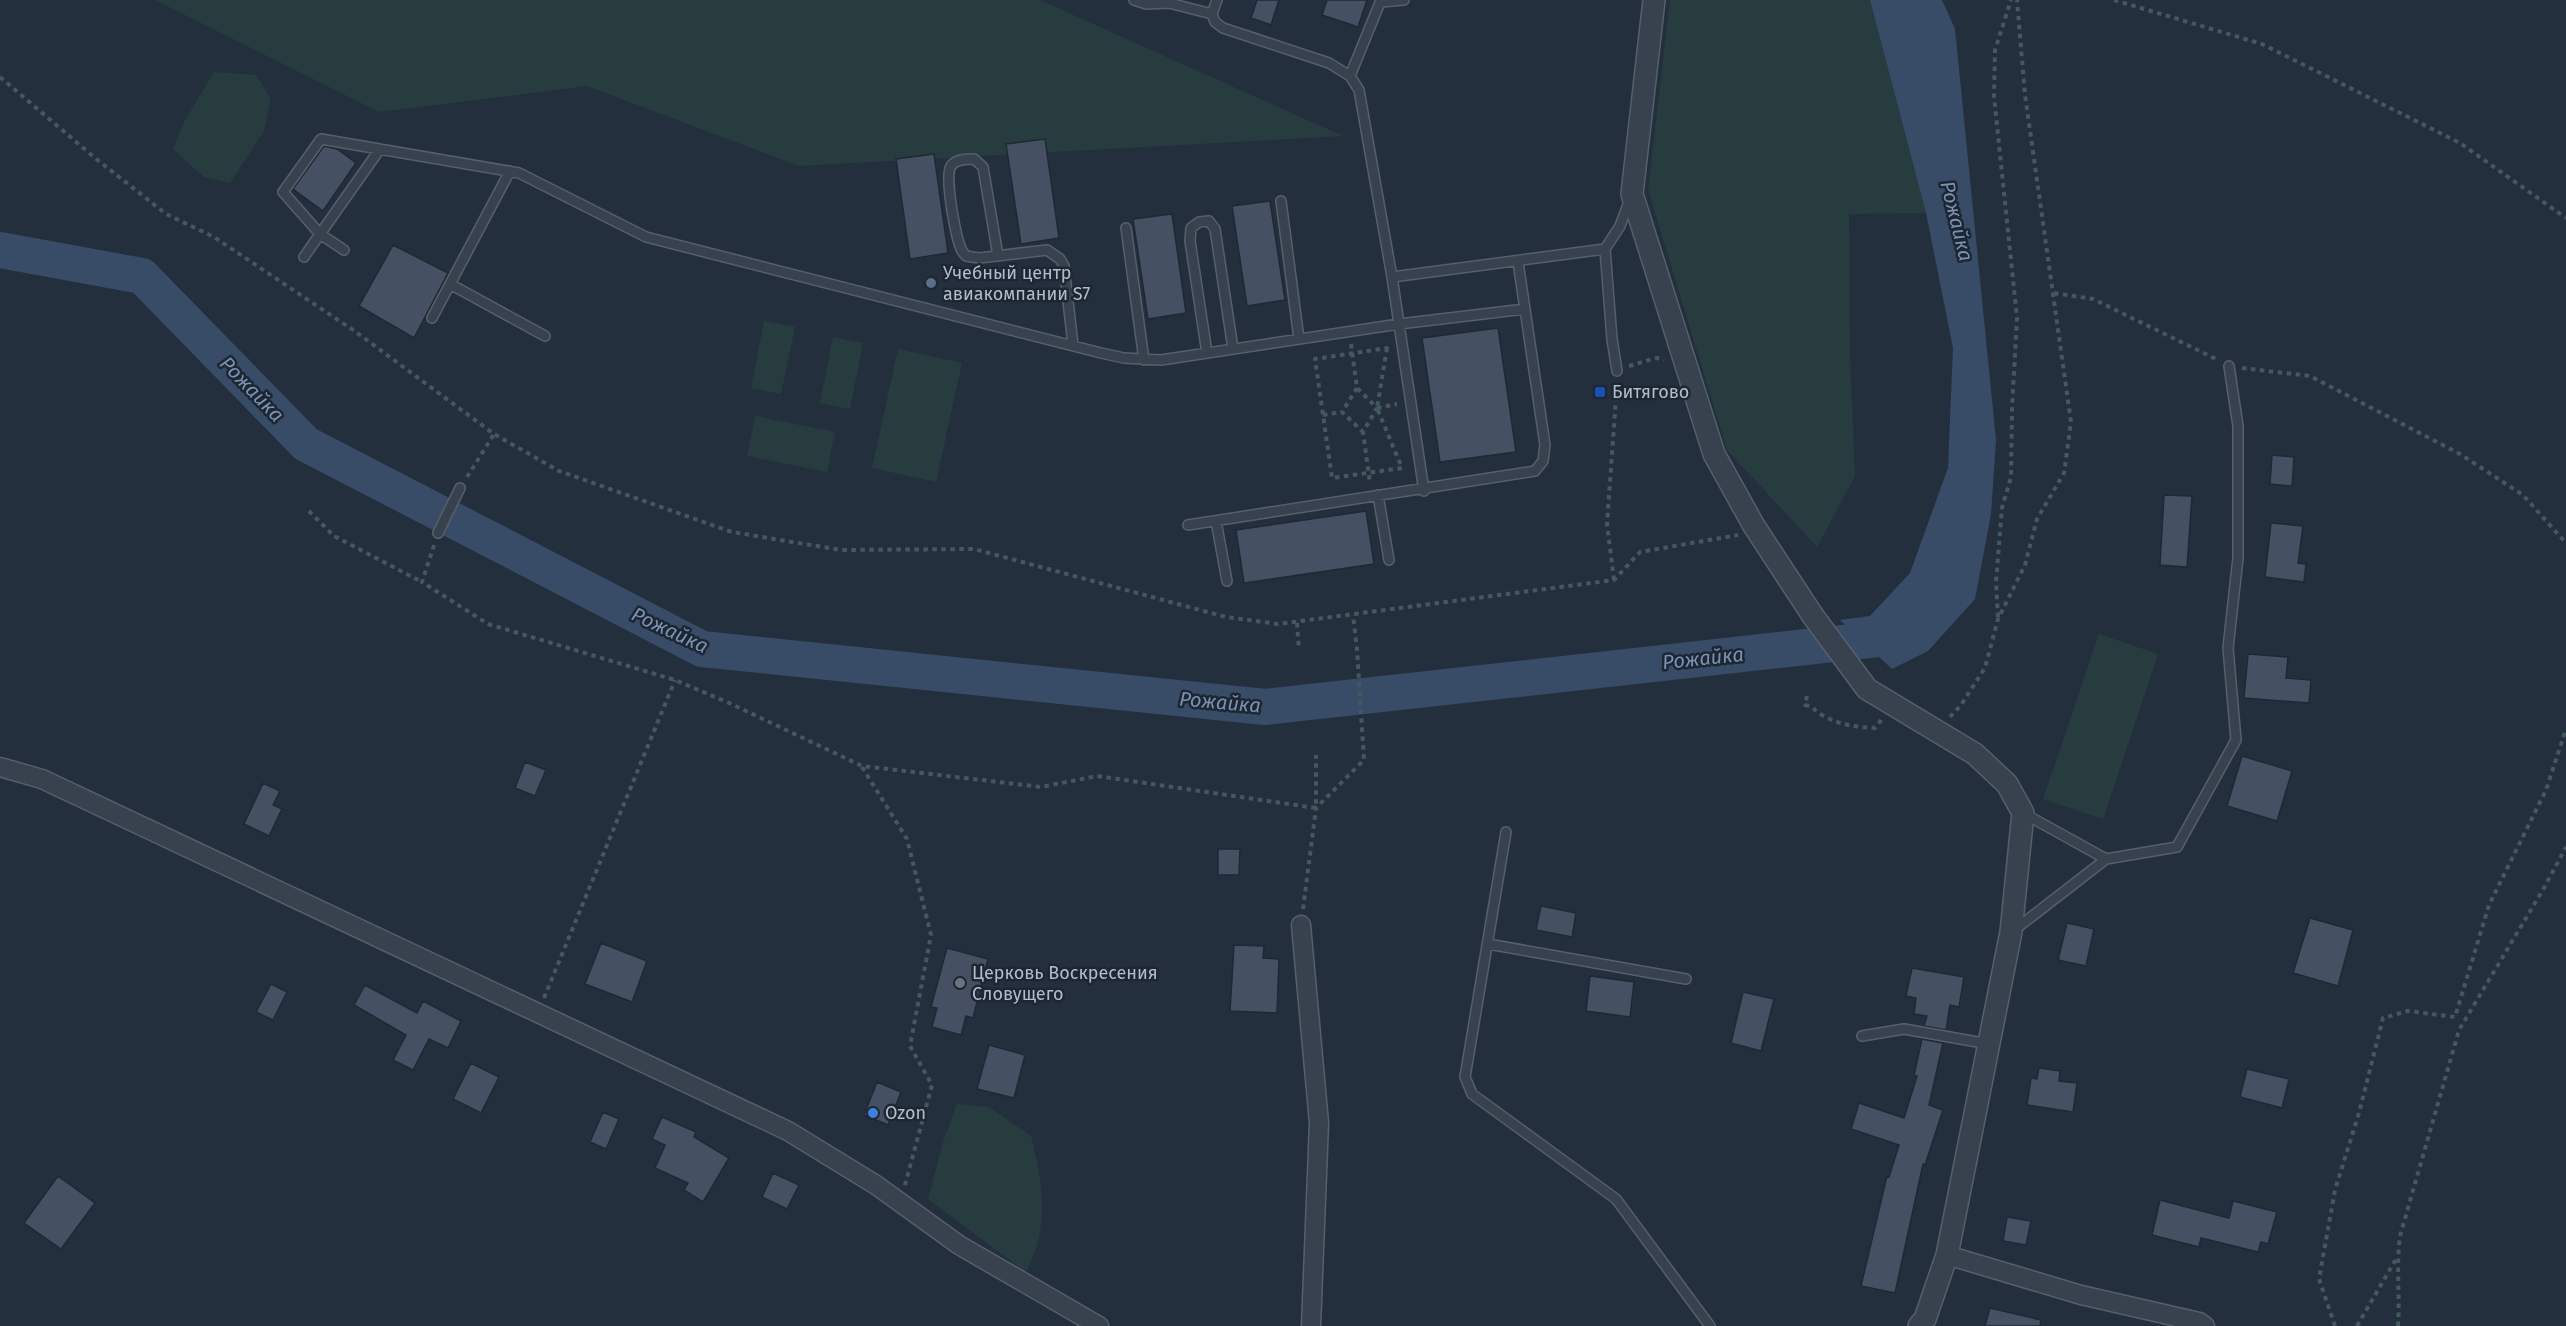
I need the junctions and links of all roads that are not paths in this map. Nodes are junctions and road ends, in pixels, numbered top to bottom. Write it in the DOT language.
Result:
graph roads {
  1 [pos="1134,0"];
  2 [pos="1217,0"];
  3 [pos="1404,0"];
  4 [pos="1654,0"];
  5 [pos="1381,1"];
  6 [pos="1212,15"];
  7 [pos="1350,76"];
  8 [pos="380,149"];
  9 [pos="510,171"];
  10 [pos="1632,194"];
  11 [pos="1281,201"];
  12 [pos="1126,228"];
  13 [pos="320,234"];
  14 [pos="1605,249"];
  15 [pos="344,250"];
  16 [pos="998,256"];
  17 [pos="304,257"];
  18 [pos="1518,261"];
  19 [pos="1392,277"];
  20 [pos="450,284"];
  21 [pos="1525,309"];
  22 [pos="432,318"];
  23 [pos="1399,324"];
  24 [pos="544,336"];
  25 [pos="1299,339"];
  26 [pos="1073,345"];
  27 [pos="1233,349"];
  28 [pos="1207,353"];
  29 [pos="1144,360"];
  30 [pos="2229,366"];
  31 [pos="1617,371"];
  32 [pos="460,488"];
  33 [pos="1423,490"];
  34 [pos="1375,495"];
  35 [pos="1216,520"];
  36 [pos="1188,525"];
  37 [pos="438,533"];
  38 [pos="1389,560"];
  39 [pos="1227,581"];
  40 [pos="0,768"];
  41 [pos="2023,813"];
  42 [pos="1506,832"];
  43 [pos="2106,859"];
  44 [pos="1302,925"];
  45 [pos="2011,932"];
  46 [pos="1488,944"];
  47 [pos="1686,979"];
  48 [pos="1862,1036"];
  49 [pos="1989,1044"];
  50 [pos="1947,1255"];
  51 [pos="1099,1326"];
  52 [pos="1311,1326"];
  53 [pos="1710,1326"];
  54 [pos="1919,1326"];
  55 [pos="2205,1326"];
  1 -- 6 [label="lane"];
  2 -- 6 [label="lane"];
  3 -- 5 [label="lane"];
  4 -- 10 [label="street"];
  5 -- 7 [label="lane"];
  6 -- 7 [label="lane"];
  7 -- 19 [label="lane"];
  8 -- 9 [label="lane"];
  8 -- 13 [label="lane"];
  8 -- 13 [label="lane"];
  9 -- 20 [label="lane"];
  9 -- 26 [label="lane"];
  10 -- 14 [label="lane"];
  10 -- 41 [label="street"];
  11 -- 25 [label="lane"];
  12 -- 29 [label="lane"];
  13 -- 15 [label="lane"];
  13 -- 17 [label="lane"];
  14 -- 18 [label="lane"];
  14 -- 31 [label="lane"];
  16 -- 16 [label="lane"];
  16 -- 26 [label="lane"];
  18 -- 19 [label="lane"];
  18 -- 21 [label="lane"];
  19 -- 23 [label="lane"];
  20 -- 22 [label="lane"];
  20 -- 24 [label="lane"];
  21 -- 23 [label="lane"];
  21 -- 33 [label="lane"];
  23 -- 25 [label="lane"];
  23 -- 33 [label="lane"];
  25 -- 27 [label="lane"];
  26 -- 29 [label="lane"];
  27 -- 28 [label="lane"];
  27 -- 28 [label="lane"];
  28 -- 29 [label="lane"];
  30 -- 43 [label="lane"];
  32 -- 37 [label="lane"];
  33 -- 34 [label="lane"];
  34 -- 35 [label="lane"];
  34 -- 38 [label="lane"];
  35 -- 36 [label="lane"];
  35 -- 39 [label="lane"];
  40 -- 51 [label="street"];
  41 -- 43 [label="lane"];
  41 -- 45 [label="street"];
  42 -- 46 [label="lane"];
  43 -- 45 [label="lane"];
  44 -- 52 [label="street"];
  45 -- 49 [label="street"];
  46 -- 47 [label="lane"];
  46 -- 53 [label="lane"];
  48 -- 49 [label="lane"];
  49 -- 50 [label="street"];
  50 -- 54 [label="street"];
  50 -- 55 [label="street"];
}
